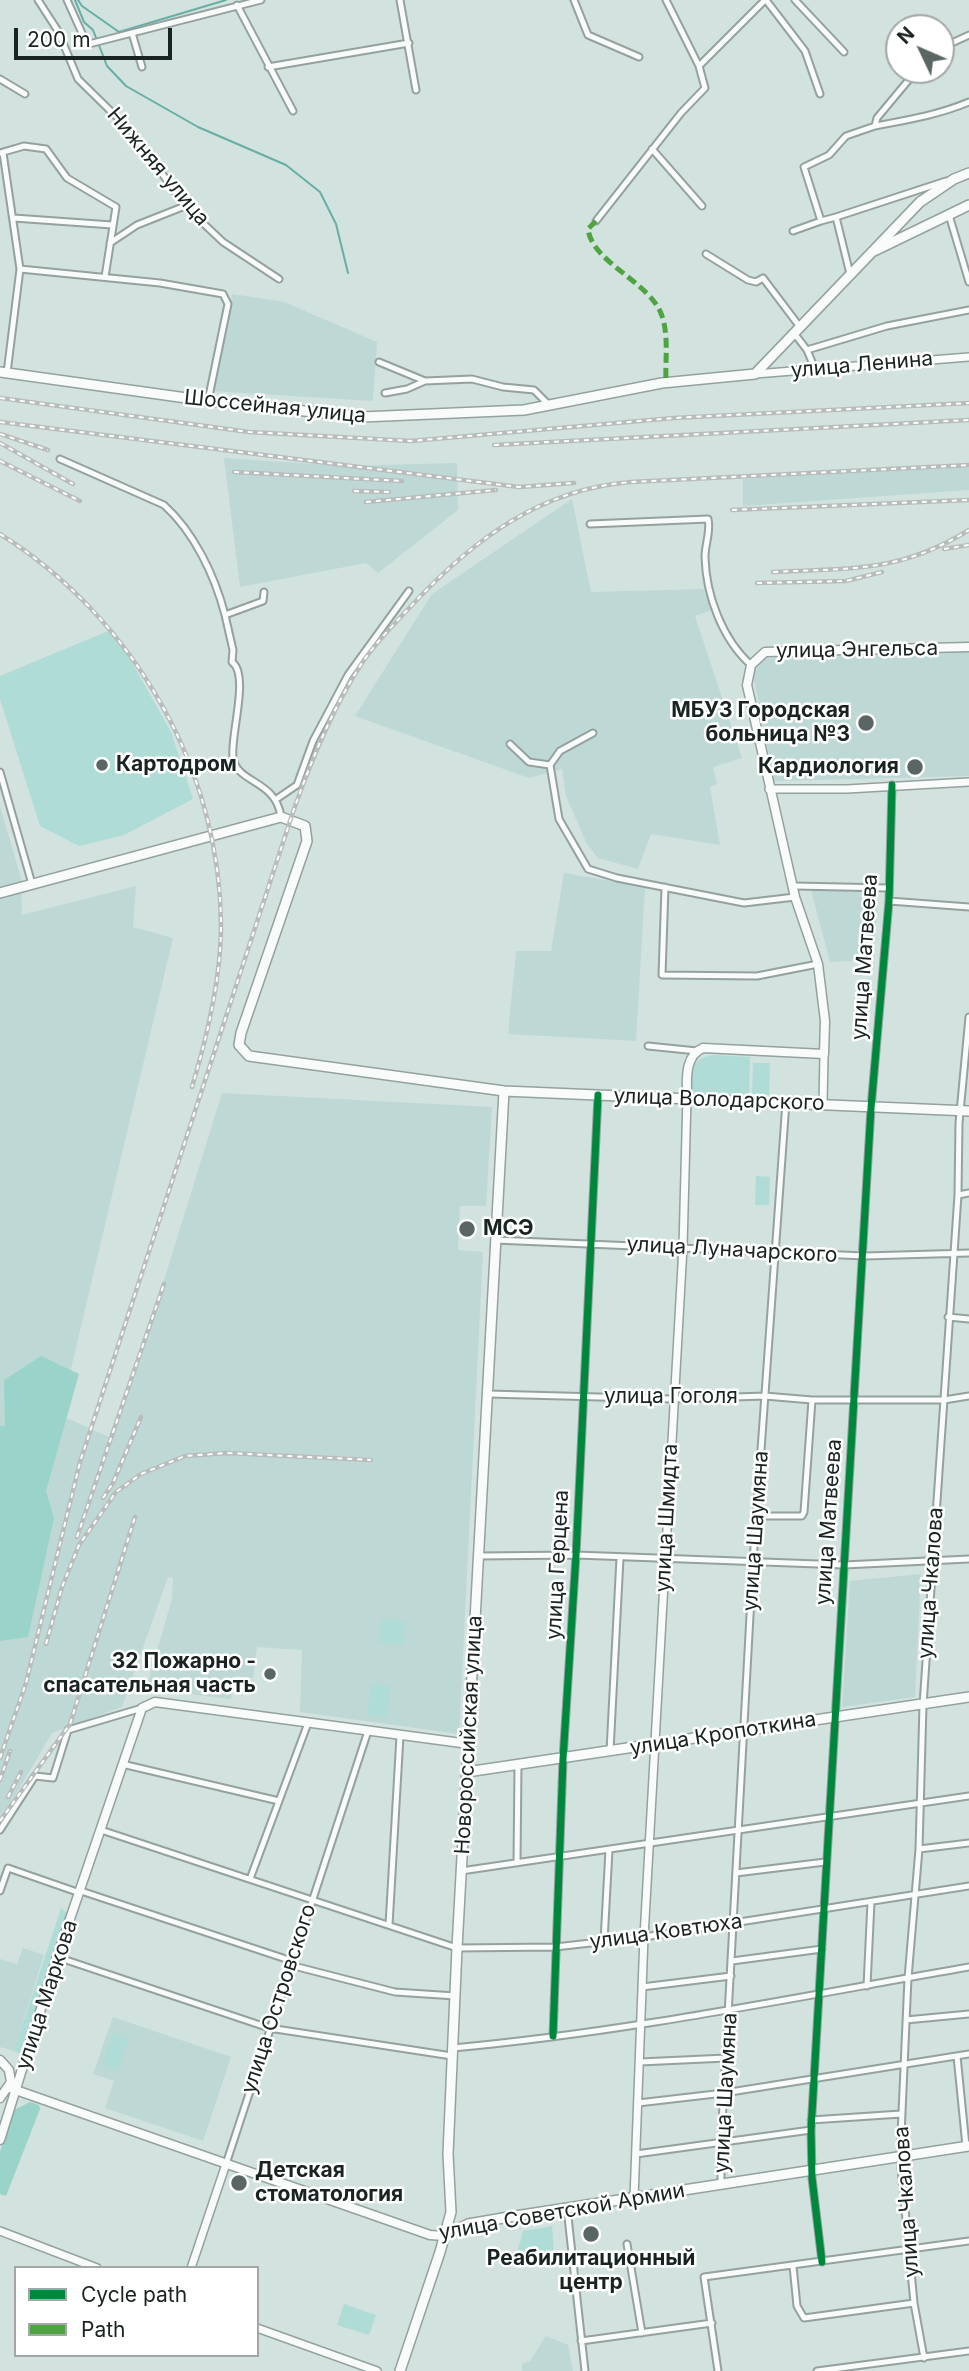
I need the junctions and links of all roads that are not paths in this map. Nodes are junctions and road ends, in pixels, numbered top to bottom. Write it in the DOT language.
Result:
graph roads {
  1 [pos="38,0"];
  2 [pos="67,0"];
  3 [pos="261,0"];
  4 [pos="400,0"];
  5 [pos="575,0"];
  6 [pos="666,0"];
  7 [pos="765,0"];
  8 [pos="795,0"];
  9 [pos="237,5"];
  10 [pos="132,33"];
  11 [pos="409,43"];
  12 [pos="844,52"];
  13 [pos="639,57"];
  14 [pos="268,66"];
  15 [pos="699,66"];
  16 [pos="142,67"];
  17 [pos="0,79"];
  18 [pos="905,84"];
  19 [pos="416,90"];
  20 [pos="25,94"];
  21 [pos="820,94"];
  22 [pos="969,103"];
  23 [pos="293,111"];
  24 [pos="874,126"];
  25 [pos="652,149"];
  26 [pos="1,153"];
  27 [pos="968,174"];
  28 [pos="969,205"];
  29 [pos="185,206"];
  30 [pos="702,206"];
  31 [pos="948,214"];
  32 [pos="836,217"];
  33 [pos="14,218"];
  34 [pos="821,220"];
  35 [pos="596,221"];
  36 [pos="112,225"];
  37 [pos="793,231"];
  38 [pos="110,243"];
  39 [pos="872,251"];
  40 [pos="706,254"];
  41 [pos="20,269"];
  42 [pos="850,274"];
  43 [pos="105,277"];
  44 [pos="279,279"];
  45 [pos="969,282"];
  46 [pos="969,310"];
  47 [pos="797,330"];
  48 [pos="807,350"];
  49 [pos="969,357"];
  50 [pos="379,362"];
  51 [pos="815,369"];
  52 [pos="3,373"];
  53 [pos="755,374"];
  54 [pos="425,381"];
  55 [pos="385,393"];
  56 [pos="208,401"];
  57 [pos="550,406"];
  58 [pos="60,459"];
  59 [pos="590,524"];
  60 [pos="409,591"];
  61 [pos="264,592"];
  62 [pos="225,615"];
  63 [pos="969,647"];
  64 [pos="751,665"];
  65 [pos="593,733"];
  66 [pos="510,744"];
  67 [pos="550,765"];
  68 [pos="0,772"];
  69 [pos="969,782"];
  70 [pos="892,785"];
  71 [pos="769,789"];
  72 [pos="278,798"];
  73 [pos="281,817"];
  74 [pos="32,884"];
  75 [pos="795,886"];
  76 [pos="665,887"];
  77 [pos="889,888"];
  78 [pos="0,892"];
  79 [pos="795,897"];
  80 [pos="889,901"];
  81 [pos="969,907"];
  82 [pos="818,964"];
  83 [pos="969,1017"];
  84 [pos="648,1046"];
  85 [pos="697,1051"];
  86 [pos="824,1054"];
  87 [pos="504,1090"];
  88 [pos="598,1096"];
  89 [pos="687,1097"];
  90 [pos="786,1102"];
  91 [pos="823,1104"];
  92 [pos="871,1108"];
  93 [pos="964,1111"];
  94 [pos="969,1194"];
  95 [pos="958,1195"];
  96 [pos="495,1240"];
  97 [pos="591,1244"];
  98 [pos="683,1247"];
  99 [pos="773,1250"];
  100 [pos="969,1253"];
  101 [pos="953,1255"];
  102 [pos="865,1256"];
  103 [pos="948,1317"];
  104 [pos="969,1319"];
  105 [pos="488,1394"];
  106 [pos="765,1396"];
  107 [pos="969,1396"];
  108 [pos="584,1397"];
  109 [pos="673,1399"];
  110 [pos="813,1400"];
  111 [pos="855,1400"];
  112 [pos="944,1400"];
  113 [pos="757,1516"];
  114 [pos="576,1555"];
  115 [pos="479,1556"];
  116 [pos="620,1558"];
  117 [pos="665,1559"];
  118 [pos="969,1559"];
  119 [pos="753,1561"];
  120 [pos="932,1563"];
  121 [pos="844,1565"];
  122 [pos="969,1697"];
  123 [pos="923,1705"];
  124 [pos="142,1708"];
  125 [pos="835,1717"];
  126 [pos="308,1723"];
  127 [pos="368,1731"];
  128 [pos="745,1731"];
  129 [pos="400,1735"];
  130 [pos="468,1744"];
  131 [pos="656,1744"];
  132 [pos="610,1751"];
  133 [pos="563,1759"];
  134 [pos="122,1764"];
  135 [pos="518,1765"];
  136 [pos="467,1772"];
  137 [pos="969,1796"];
  138 [pos="279,1801"];
  139 [pos="921,1804"];
  140 [pos="829,1818"];
  141 [pos="0,1829"];
  142 [pos="101,1830"];
  143 [pos="739,1830"];
  144 [pos="969,1843"];
  145 [pos="650,1844"];
  146 [pos="919,1849"];
  147 [pos="609,1850"];
  148 [pos="562,1857"];
  149 [pos="825,1862"];
  150 [pos="517,1863"];
  151 [pos="461,1871"];
  152 [pos="736,1873"];
  153 [pos="250,1879"];
  154 [pos="969,1886"];
  155 [pos="0,1891"];
  156 [pos="80,1892"];
  157 [pos="913,1895"];
  158 [pos="313,1899"];
  159 [pos="871,1902"];
  160 [pos="823,1909"];
  161 [pos="735,1922"];
  162 [pos="388,1925"];
  163 [pos="644,1937"];
  164 [pos="604,1941"];
  165 [pos="555,1947"];
  166 [pos="457,1948"];
  167 [pos="822,1950"];
  168 [pos="57,1957"];
  169 [pos="732,1961"];
  170 [pos="291,1963"];
  171 [pos="969,1967"];
  172 [pos="731,1976"];
  173 [pos="908,1978"];
  174 [pos="867,1986"];
  175 [pos="642,1987"];
  176 [pos="820,1995"];
  177 [pos="455,1996"];
  178 [pos="730,2011"];
  179 [pos="969,2014"];
  180 [pos="906,2020"];
  181 [pos="641,2024"];
  182 [pos="269,2028"];
  183 [pos="553,2036"];
  184 [pos="452,2052"];
  185 [pos="969,2054"];
  186 [pos="957,2056"];
  187 [pos="726,2059"];
  188 [pos="0,2060"];
  189 [pos="640,2062"];
  190 [pos="903,2065"];
  191 [pos="815,2078"];
  192 [pos="13,2089"];
  193 [pos="724,2093"];
  194 [pos="0,2098"];
  195 [pos="638,2103"];
  196 [pos="901,2114"];
  197 [pos="811,2120"];
  198 [pos="811,2130"];
  199 [pos="0,2140"];
  200 [pos="721,2142"];
  201 [pos="968,2146"];
  202 [pos="636,2154"];
  203 [pos="900,2157"];
  204 [pos="226,2164"];
  205 [pos="811,2171"];
  206 [pos="721,2184"];
  207 [pos="634,2198"];
  208 [pos="567,2208"];
  209 [pos="0,2231"];
  210 [pos="444,2236"];
  211 [pos="969,2241"];
  212 [pos="627,2244"];
  213 [pos="909,2250"];
  214 [pos="821,2262"];
  215 [pos="92,2266"];
  216 [pos="192,2266"];
  217 [pos="793,2266"];
  218 [pos="915,2303"];
  219 [pos="712,2323"];
  220 [pos="259,2329"];
  221 [pos="642,2333"];
  222 [pos="581,2341"];
  223 [pos="969,2351"];
  224 [pos="924,2358"];
  225 [pos="377,2371"];
  226 [pos="400,2371"];
  227 [pos="585,2371"];
  228 [pos="718,2371"];
  229 [pos="817,2371"];
  1 -- 29 [label="street, Нижняя улица"];
  2 -- 10 [label="street"];
  3 -- 9 [label="street"];
  4 -- 11 [label="street"];
  5 -- 13 [label="street"];
  6 -- 15 [label="street"];
  7 -- 15 [label="street"];
  7 -- 21 [label="street"];
  8 -- 12 [label="street"];
  9 -- 10 [label="street"];
  9 -- 14 [label="street"];
  10 -- 16 [label="street"];
  11 -- 14 [label="street"];
  11 -- 19 [label="street"];
  14 -- 23 [label="street"];
  15 -- 25 [label="street"];
  17 -- 20 [label="street"];
  18 -- 24 [label="street"];
  22 -- 24 [label="street"];
  24 -- 34 [label="street"];
  25 -- 30 [label="street"];
  25 -- 35 [label="street"];
  26 -- 33 [label="street"];
  26 -- 36 [label="street"];
  27 -- 32 [label="street"];
  27 -- 39 [label="main road"];
  28 -- 31 [label="main road"];
  29 -- 38 [label="street"];
  29 -- 44 [label="street, Нижняя улица"];
  31 -- 39 [label="main road"];
  31 -- 45 [label="street"];
  32 -- 34 [label="street"];
  32 -- 42 [label="street"];
  33 -- 36 [label="street"];
  33 -- 41 [label="street"];
  34 -- 37 [label="street"];
  36 -- 38 [label="street"];
  38 -- 43 [label="street"];
  39 -- 42 [label="main road"];
  40 -- 47 [label="street"];
  41 -- 43 [label="street"];
  41 -- 52 [label="street"];
  42 -- 47 [label="main road"];
  43 -- 56 [label="street"];
  46 -- 48 [label="street"];
  47 -- 48 [label="street"];
  47 -- 53 [label="main road"];
  48 -- 51 [label="street"];
  49 -- 51 [label="street, улица Ленина"];
  50 -- 54 [label="street, Шоссейная улица"];
  51 -- 53 [label="street, улица Ленина"];
  52 -- 56 [label="main road, Шоссейная улица"];
  53 -- 57 [label="main road, Шоссейная улица"];
  54 -- 55 [label="street, Шоссейная улица"];
  54 -- 57 [label="street, Шоссейная улица"];
  56 -- 57 [label="main road, Шоссейная улица"];
  58 -- 62 [label="street"];
  59 -- 64 [label="street"];
  60 -- 72 [label="street"];
  61 -- 62 [label="street"];
  62 -- 72 [label="street"];
  63 -- 64 [label="main road, улица Энгельса"];
  64 -- 71 [label="main road"];
  65 -- 67 [label="street"];
  66 -- 67 [label="street"];
  67 -- 76 [label="street"];
  68 -- 74 [label="street"];
  69 -- 70 [label="street"];
  70 -- 71 [label="street"];
  70 -- 77 [label="street, улица Матвеева"];
  71 -- 79 [label="main road"];
  72 -- 73 [label="street"];
  73 -- 74 [label="main road"];
  73 -- 87 [label="main road, улица Володарского"];
  74 -- 78 [label="main road"];
  75 -- 77 [label="street"];
  76 -- 79 [label="street"];
  76 -- 82 [label="street"];
  77 -- 80 [label="street, улица Матвеева"];
  79 -- 82 [label="main road"];
  80 -- 81 [label="street"];
  80 -- 92 [label="street, улица Матвеева"];
  82 -- 86 [label="main road"];
  83 -- 93 [label="street, улица Чкалова"];
  84 -- 85 [label="street"];
  85 -- 86 [label="main road"];
  85 -- 89 [label="main road, улица Шмидта"];
  86 -- 91 [label="street"];
  87 -- 88 [label="main road, улица Володарского"];
  87 -- 96 [label="main road, Новороссийская улица"];
  88 -- 89 [label="main road, улица Володарского"];
  88 -- 97 [label="street, улица Герцена"];
  89 -- 90 [label="main road, улица Володарского"];
  89 -- 98 [label="street, улица Шмидта"];
  90 -- 91 [label="main road, улица Володарского"];
  90 -- 99 [label="street, улица Шаумяна"];
  91 -- 92 [label="main road, улица Володарского"];
  92 -- 93 [label="main road, улица Володарского"];
  92 -- 102 [label="street, улица Матвеева"];
  93 -- 95 [label="street, улица Чкалова"];
  94 -- 95 [label="street"];
  95 -- 101 [label="street, улица Чкалова"];
  96 -- 97 [label="street, улица Луначарского"];
  96 -- 105 [label="main road, Новороссийская улица"];
  97 -- 98 [label="street, улица Луначарского"];
  97 -- 108 [label="street, улица Герцена"];
  98 -- 99 [label="street, улица Луначарского"];
  98 -- 109 [label="street, улица Шмидта"];
  99 -- 102 [label="street, улица Луначарского"];
  99 -- 106 [label="street, улица Шаумяна"];
  100 -- 101 [label="street, улица Луначарского"];
  101 -- 102 [label="street, улица Луначарского"];
  101 -- 103 [label="street, улица Чкалова"];
  102 -- 111 [label="street, улица Матвеева"];
  103 -- 104 [label="street"];
  103 -- 112 [label="street, улица Чкалова"];
  105 -- 108 [label="street, улица Гоголя"];
  105 -- 115 [label="main road, Новороссийская улица"];
  106 -- 109 [label="street, улица Гоголя"];
  106 -- 110 [label="street, улица Гоголя"];
  106 -- 113 [label="street, улица Шаумяна"];
  107 -- 112 [label="street, улица Гоголя"];
  108 -- 109 [label="street, улица Гоголя"];
  108 -- 114 [label="street, улица Герцена"];
  109 -- 117 [label="street, улица Шмидта"];
  110 -- 111 [label="street, улица Гоголя"];
  110 -- 113 [label="street"];
  111 -- 112 [label="street, улица Гоголя"];
  111 -- 121 [label="street, улица Матвеева"];
  112 -- 120 [label="street, улица Чкалова"];
  113 -- 119 [label="street, улица Шаумяна"];
  114 -- 115 [label="street"];
  114 -- 116 [label="street"];
  114 -- 133 [label="street, улица Герцена"];
  115 -- 130 [label="main road, Новороссийская улица"];
  116 -- 117 [label="street"];
  116 -- 132 [label="street"];
  117 -- 119 [label="street"];
  117 -- 131 [label="street, улица Шмидта"];
  118 -- 120 [label="street"];
  119 -- 121 [label="street"];
  119 -- 128 [label="street, улица Шаумяна"];
  120 -- 121 [label="street"];
  120 -- 123 [label="street, улица Чкалова"];
  121 -- 125 [label="street, улица Матвеева"];
  122 -- 123 [label="main road, улица Кропоткина"];
  123 -- 125 [label="main road, улица Кропоткина"];
  123 -- 139 [label="street, улица Чкалова"];
  124 -- 126 [label="main road"];
  124 -- 134 [label="main road, улица Маркова"];
  124 -- 141 [label="street"];
  125 -- 128 [label="main road, улица Кропоткина"];
  125 -- 140 [label="street, улица Матвеева"];
  126 -- 127 [label="main road"];
  126 -- 138 [label="street"];
  127 -- 129 [label="main road"];
  127 -- 158 [label="street, улица Островского"];
  128 -- 131 [label="main road, улица Кропоткина"];
  128 -- 143 [label="street, улица Шаумяна"];
  129 -- 130 [label="main road"];
  129 -- 162 [label="street"];
  130 -- 136 [label="main road, Новороссийская улица"];
  131 -- 132 [label="main road, улица Кропоткина"];
  131 -- 145 [label="street, улица Шмидта"];
  132 -- 133 [label="main road, улица Кропоткина"];
  133 -- 135 [label="main road, улица Кропоткина"];
  133 -- 148 [label="street, улица Герцена"];
  134 -- 138 [label="street"];
  134 -- 142 [label="main road, улица Маркова"];
  135 -- 136 [label="main road, улица Кропоткина"];
  135 -- 150 [label="street"];
  136 -- 151 [label="main road, Новороссийская улица"];
  137 -- 139 [label="street"];
  138 -- 153 [label="street"];
  139 -- 140 [label="street"];
  139 -- 146 [label="street, улица Чкалова"];
  140 -- 143 [label="street"];
  140 -- 149 [label="street, улица Матвеева"];
  142 -- 153 [label="street, улица Ковтюха"];
  142 -- 156 [label="main road, улица Маркова"];
  143 -- 145 [label="street"];
  143 -- 152 [label="street, улица Шаумяна"];
  144 -- 146 [label="street"];
  145 -- 147 [label="street"];
  145 -- 163 [label="street, улица Шмидта"];
  146 -- 157 [label="street, улица Чкалова"];
  147 -- 148 [label="street"];
  147 -- 164 [label="street"];
  148 -- 150 [label="street"];
  148 -- 165 [label="street, улица Герцена"];
  149 -- 152 [label="street"];
  149 -- 160 [label="street, улица Матвеева"];
  150 -- 151 [label="street"];
  151 -- 166 [label="main road, Новороссийская улица"];
  152 -- 161 [label="street, улица Шаумяна"];
  153 -- 158 [label="street, улица Ковтюха"];
  154 -- 157 [label="street, улица Ковтюха"];
  155 -- 156 [label="street"];
  156 -- 168 [label="main road, улица Маркова"];
  156 -- 170 [label="street, улица Маркова"];
  157 -- 159 [label="street, улица Ковтюха"];
  157 -- 173 [label="street, улица Чкалова"];
  158 -- 162 [label="street, улица Ковтюха"];
  158 -- 170 [label="street, улица Островского"];
  159 -- 160 [label="street, улица Ковтюха"];
  159 -- 174 [label="street"];
  160 -- 161 [label="street, улица Ковтюха"];
  160 -- 167 [label="street, улица Матвеева"];
  161 -- 163 [label="street, улица Ковтюха"];
  161 -- 169 [label="street, улица Шаумяна"];
  162 -- 166 [label="street, улица Ковтюха"];
  163 -- 164 [label="street, улица Ковтюха"];
  163 -- 175 [label="street, улица Шмидта"];
  164 -- 165 [label="street, улица Ковтюха"];
  165 -- 166 [label="street, улица Ковтюха"];
  165 -- 183 [label="street, улица Герцена"];
  166 -- 177 [label="main road, Новороссийская улица"];
  167 -- 169 [label="street"];
  167 -- 176 [label="street, улица Матвеева"];
  168 -- 182 [label="street"];
  168 -- 192 [label="main road, улица Маркова"];
  169 -- 172 [label="street, улица Шаумяна"];
  170 -- 177 [label="street, улица Маркова"];
  170 -- 182 [label="street, улица Островского"];
  171 -- 173 [label="street"];
  172 -- 175 [label="street"];
  172 -- 178 [label="street, улица Шаумяна"];
  173 -- 174 [label="street"];
  173 -- 180 [label="street, улица Чкалова"];
  174 -- 176 [label="street"];
  175 -- 181 [label="street, улица Шмидта"];
  176 -- 178 [label="street"];
  176 -- 191 [label="street, улица Матвеева"];
  177 -- 184 [label="main road, Новороссийская улица"];
  178 -- 181 [label="street"];
  178 -- 187 [label="street, улица Шаумяна"];
  179 -- 180 [label="street"];
  180 -- 190 [label="street, улица Чкалова"];
  181 -- 183 [label="street"];
  181 -- 189 [label="street, улица Шмидта"];
  182 -- 184 [label="street"];
  182 -- 204 [label="street, улица Островского"];
  183 -- 184 [label="street"];
  184 -- 210 [label="main road, Новороссийская улица"];
  185 -- 186 [label="street"];
  186 -- 190 [label="street"];
  186 -- 201 [label="street"];
  187 -- 189 [label="street"];
  187 -- 193 [label="street, улица Шаумяна"];
  188 -- 192 [label="main road"];
  189 -- 195 [label="street, улица Шмидта"];
  190 -- 191 [label="street"];
  190 -- 196 [label="street, улица Чкалова"];
  191 -- 193 [label="street"];
  191 -- 197 [label="street, улица Матвеева"];
  192 -- 194 [label="main road"];
  192 -- 199 [label="main road, улица Маркова"];
  192 -- 204 [label="main road, улица Советской Армии"];
  193 -- 195 [label="street"];
  193 -- 200 [label="street, улица Шаумяна"];
  195 -- 202 [label="street, улица Шмидта"];
  196 -- 197 [label="street"];
  196 -- 203 [label="street, улица Чкалова"];
  197 -- 198 [label="street, улица Матвеева"];
  198 -- 200 [label="street"];
  198 -- 205 [label="street, улица Матвеева"];
  200 -- 202 [label="street"];
  200 -- 206 [label="street, улица Шаумяна"];
  201 -- 203 [label="main road, улица Советской Армии"];
  202 -- 207 [label="street, улица Шмидта"];
  203 -- 205 [label="main road, улица Советской Армии"];
  203 -- 213 [label="street, улица Чкалова"];
  204 -- 210 [label="main road, улица Советской Армии"];
  204 -- 216 [label="street, улица Островского"];
  205 -- 206 [label="main road, улица Советской Армии"];
  205 -- 214 [label="street, улица Матвеева"];
  206 -- 207 [label="main road, улица Советской Армии"];
  207 -- 208 [label="main road, улица Советской Армии"];
  208 -- 210 [label="main road, улица Советской Армии"];
  208 -- 222 [label="street"];
  209 -- 215 [label="street"];
  210 -- 226 [label="main road, Новороссийская улица"];
  211 -- 213 [label="street"];
  212 -- 221 [label="street"];
  213 -- 214 [label="street"];
  213 -- 218 [label="street, улица Чкалова"];
  214 -- 217 [label="street"];
  217 -- 218 [label="street, улица Чкалова"];
  217 -- 219 [label="street"];
  218 -- 224 [label="street, улица Чкалова"];
  219 -- 221 [label="street"];
  219 -- 228 [label="street"];
  220 -- 225 [label="street"];
  221 -- 222 [label="street"];
  222 -- 227 [label="street"];
  223 -- 224 [label="street"];
  224 -- 229 [label="street"];
}
